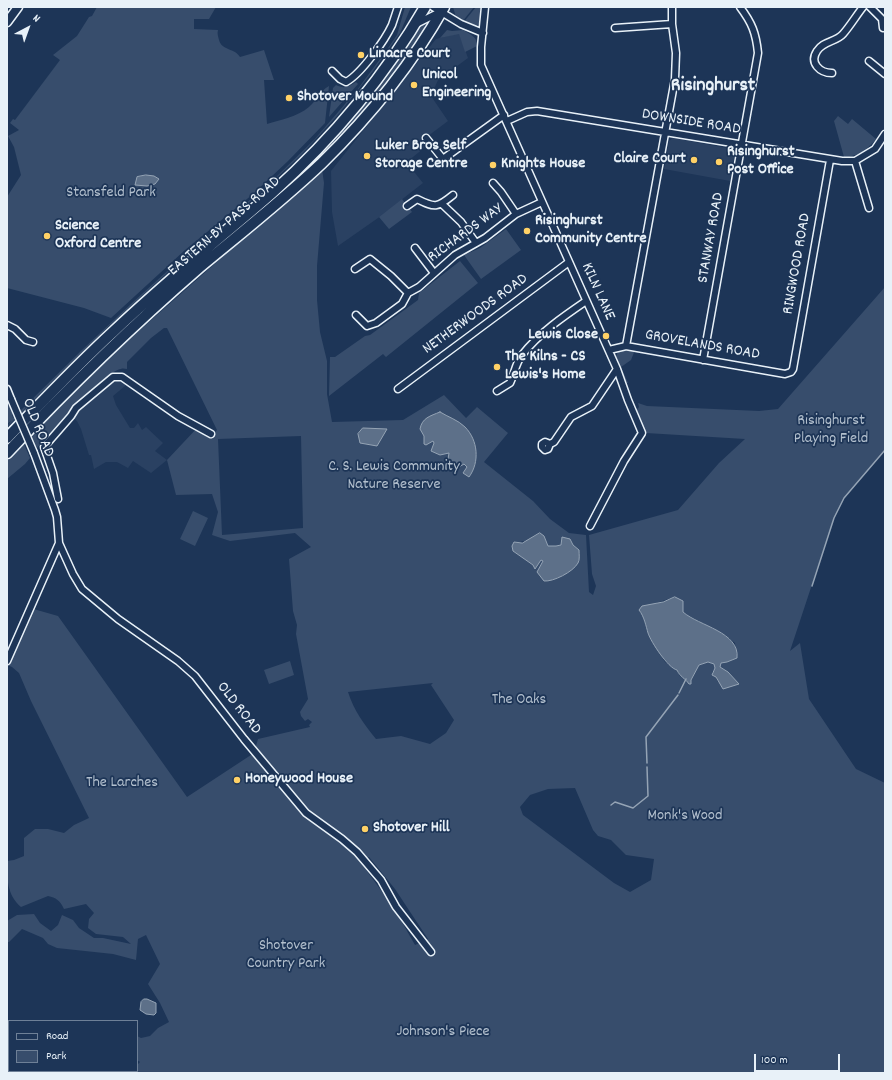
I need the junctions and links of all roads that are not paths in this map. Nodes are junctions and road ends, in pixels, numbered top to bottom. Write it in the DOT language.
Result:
graph roads {
  1 [pos="18,7"];
  2 [pos="398,7"];
  3 [pos="425,7"];
  4 [pos="485,7"];
  5 [pos="672,7"];
  6 [pos="740,7"];
  7 [pos="863,7"];
  8 [pos="870,7"];
  9 [pos="439,8"];
  10 [pos="7,22"];
  11 [pos="414,24"];
  12 [pos="672,24"];
  13 [pos="615,28"];
  14 [pos="883,28"];
  15 [pos="482,33"];
  16 [pos="870,61"];
  17 [pos="332,71"];
  18 [pos="832,73"];
  19 [pos="885,74"];
  20 [pos="506,118"];
  21 [pos="665,132"];
  22 [pos="885,134"];
  23 [pos="426,138"];
  24 [pos="742,144"];
  25 [pos="830,160"];
  26 [pos="855,161"];
  27 [pos="493,183"];
  28 [pos="453,195"];
  29 [pos="542,202"];
  30 [pos="442,204"];
  31 [pos="407,206"];
  32 [pos="869,208"];
  33 [pos="516,214"];
  34 [pos="476,243"];
  35 [pos="416,248"];
  36 [pos="569,262"];
  37 [pos="355,269"];
  38 [pos="434,273"];
  39 [pos="408,293"];
  40 [pos="586,301"];
  41 [pos="356,315"];
  42 [pos="7,325"];
  43 [pos="33,342"];
  44 [pos="626,346"];
  45 [pos="609,350"];
  46 [pos="703,360"];
  47 [pos="617,369"];
  48 [pos="791,372"];
  49 [pos="7,389"];
  50 [pos="398,389"];
  51 [pos="497,391"];
  52 [pos="211,434"];
  53 [pos="7,438"];
  54 [pos="550,444"];
  55 [pos="7,453"];
  56 [pos="53,473"];
  57 [pos="43,478"];
  58 [pos="58,499"];
  59 [pos="590,526"];
  60 [pos="59,543"];
  61 [pos="7,661"];
  62 [pos="431,952"];
  1 -- 10 [label="street"];
  2 -- 17 [label="street"];
  3 -- 11 [label="highway, EASTERN BY-PASS ROAD"];
  4 -- 15 [label="street"];
  5 -- 12 [label="street"];
  6 -- 24 [label="street, STANWAY ROAD"];
  7 -- 18 [label="street"];
  8 -- 14 [label="street"];
  9 -- 11 [label="street"];
  9 -- 15 [label="street"];
  9 -- 55 [label="highway, EASTERN BY-PASS ROAD"];
  11 -- 53 [label="highway, EASTERN BY-PASS ROAD"];
  12 -- 13 [label="street"];
  12 -- 21 [label="street"];
  15 -- 20 [label="street, KILN LANE"];
  16 -- 19 [label="street"];
  20 -- 21 [label="street, DOWNSIDE ROAD"];
  20 -- 23 [label="street, DOWNSIDE ROAD"];
  20 -- 29 [label="street, KILN LANE"];
  21 -- 24 [label="street, DOWNSIDE ROAD"];
  21 -- 44 [label="street"];
  22 -- 26 [label="street"];
  24 -- 25 [label="street, DOWNSIDE ROAD"];
  24 -- 46 [label="street, STANWAY ROAD"];
  25 -- 26 [label="street, DOWNSIDE ROAD"];
  25 -- 48 [label="street, RINGWOOD ROAD"];
  26 -- 32 [label="street"];
  27 -- 33 [label="street"];
  28 -- 30 [label="street"];
  29 -- 33 [label="street, RICHARDS WAY"];
  29 -- 36 [label="street, KILN LANE"];
  30 -- 31 [label="street"];
  30 -- 34 [label="street"];
  33 -- 34 [label="street, RICHARDS WAY"];
  34 -- 38 [label="street, RICHARDS WAY"];
  35 -- 38 [label="street"];
  36 -- 40 [label="street, KILN LANE"];
  36 -- 50 [label="street, NETHERWOODS ROAD"];
  37 -- 39 [label="street"];
  38 -- 39 [label="street, RICHARDS WAY"];
  39 -- 41 [label="street, RICHARDS WAY"];
  40 -- 45 [label="street, KILN LANE"];
  40 -- 51 [label="street"];
  42 -- 43 [label="street"];
  44 -- 45 [label="street, GROVELANDS ROAD"];
  44 -- 46 [label="street, GROVELANDS ROAD"];
  45 -- 47 [label="street, KILN LANE"];
  46 -- 48 [label="street, GROVELANDS ROAD"];
  47 -- 54 [label="street"];
  47 -- 59 [label="street, KILN LANE"];
  49 -- 57 [label="street, OLD ROAD, bridge"];
  52 -- 56 [label="street, OLD ROAD"];
  56 -- 57 [label="street, OLD ROAD"];
  56 -- 58 [label="street, OLD ROAD"];
  57 -- 60 [label="street, OLD ROAD"];
  60 -- 61 [label="street"];
  60 -- 62 [label="street, OLD ROAD"];
}
